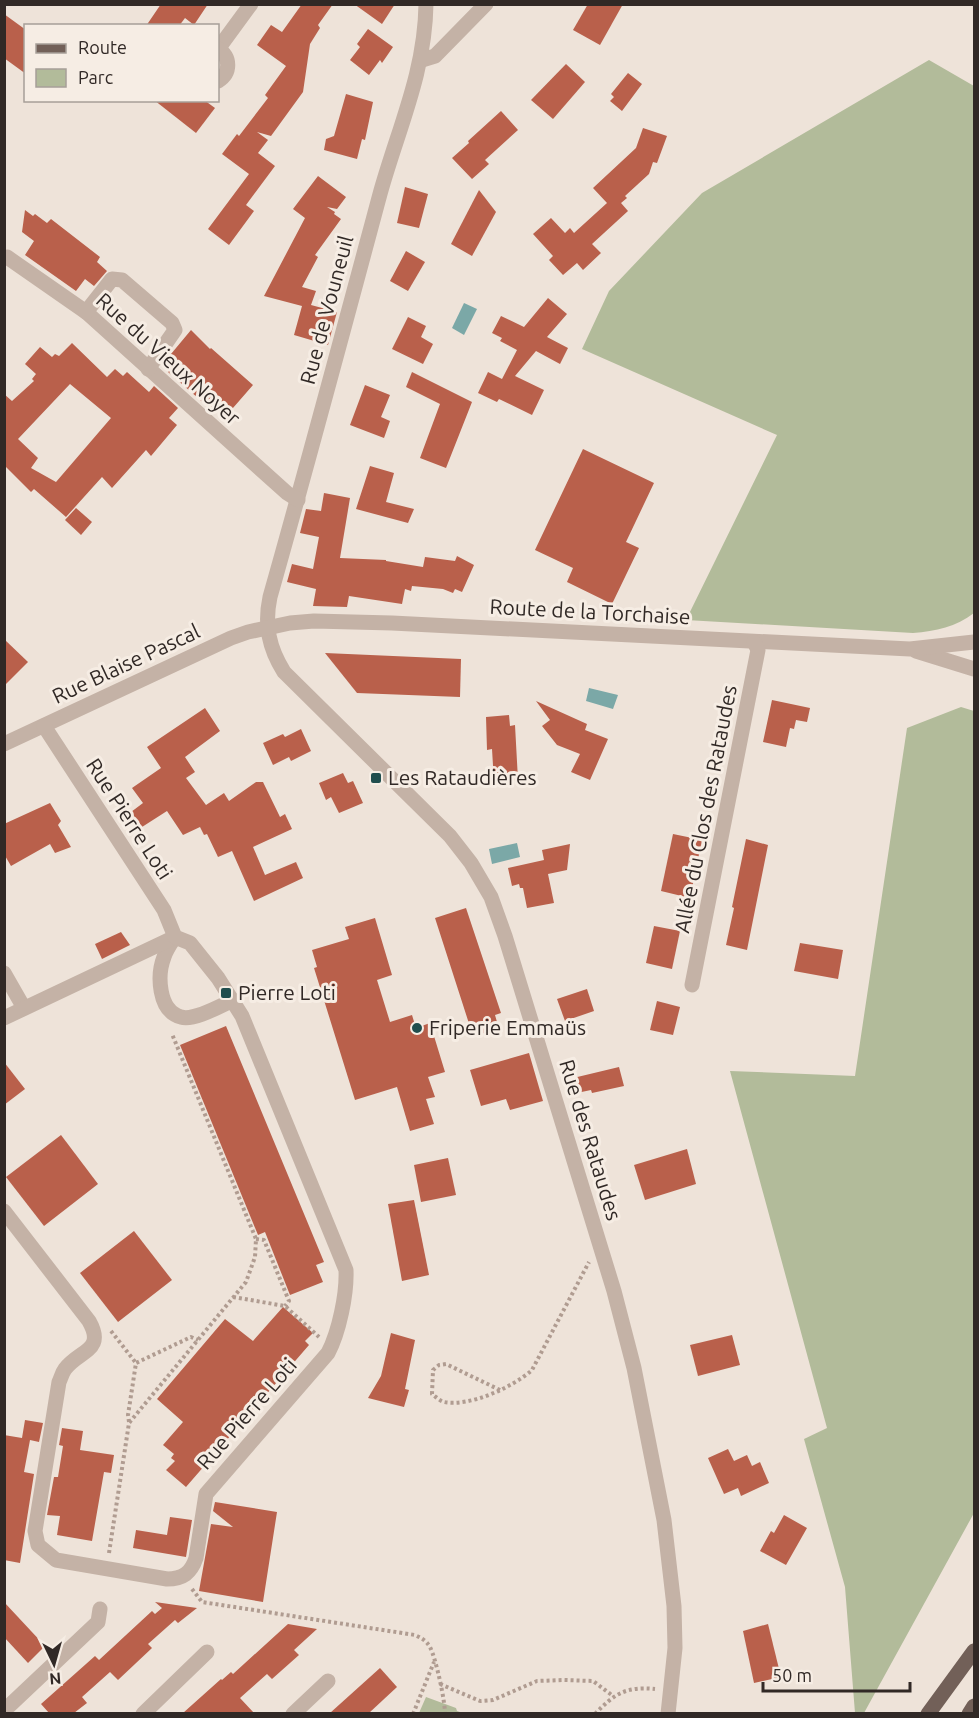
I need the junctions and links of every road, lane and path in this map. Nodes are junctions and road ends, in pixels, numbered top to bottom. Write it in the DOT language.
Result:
graph roads {
  1 [pos="251,4"];
  2 [pos="426,4"];
  3 [pos="486,4"];
  4 [pos="219,48"];
  5 [pos="219,50"];
  6 [pos="422,60"];
  7 [pos="219,80"];
  8 [pos="4,258"];
  9 [pos="86,312"];
  10 [pos="148,369"];
  11 [pos="298,500"];
  12 [pos="267,627"];
  13 [pos="754,642"];
  14 [pos="975,642"];
  15 [pos="910,650"];
  16 [pos="975,669"];
  17 [pos="44,726"];
  18 [pos="4,744"];
  19 [pos="175,937"];
  20 [pos="4,973"];
  21 [pos="692,985"];
  22 [pos="233,1000"];
  23 [pos="24,1008"];
  24 [pos="4,1018"];
  25 [pos="172,1034"];
  26 [pos="4,1211"];
  27 [pos="256,1239"];
  28 [pos="599,1243"];
  29 [pos="233,1297"];
  30 [pos="285,1306"];
  31 [pos="95,1336"];
  32 [pos="198,1340"];
  33 [pos="331,1347"];
  34 [pos="136,1363"];
  35 [pos="500,1390"];
  36 [pos="129,1423"];
  37 [pos="106,1569"];
  38 [pos="186,1575"];
  39 [pos="100,1609"];
  40 [pos="975,1651"];
  41 [pos="207,1652"];
  42 [pos="435,1661"];
  43 [pos="328,1681"];
  44 [pos="440,1684"];
  45 [pos="672,1692"];
  46 [pos="613,1696"];
  47 [pos="975,1706"];
  48 [pos="9,1707"];
  49 [pos="143,1713"];
  50 [pos="292,1713"];
  51 [pos="413,1713"];
  52 [pos="445,1713"];
  53 [pos="595,1713"];
  54 [pos="668,1713"];
  55 [pos="928,1713"];
  56 [pos="969,1713"];
  1 -- 4 [label="street"];
  2 -- 6 [label="street, Rue de Vouneuil"];
  3 -- 6 [label="street"];
  5 -- 7 [label="street"];
  6 -- 11 [label="street, Rue de Vouneuil"];
  8 -- 9 [label="street, Rue du Vieux Noyer"];
  9 -- 10 [label="street, Rue du Vieux Noyer"];
  9 -- 10 [label="street"];
  10 -- 11 [label="street, Rue du Vieux Noyer"];
  11 -- 12 [label="street, Rue de Vouneuil"];
  12 -- 13 [label="street, Route de la Torchaise"];
  12 -- 17 [label="street, Rue Blaise Pascal"];
  12 -- 28 [label="street, Rue des Rataudes"];
  13 -- 15 [label="street, Route de la Torchaise"];
  13 -- 21 [label="street, Allée du Clos des Rataudes"];
  14 -- 15 [label="street, Route de la Torchaise"];
  15 -- 16 [label="street, Route de la Torchaise"];
  17 -- 18 [label="street, Rue Blaise Pascal"];
  17 -- 19 [label="street, Rue Pierre Loti"];
  19 -- 22 [label="street, Rue Pierre Loti"];
  19 -- 22 [label="street"];
  19 -- 23 [label="street"];
  20 -- 23 [label="street"];
  22 -- 33 [label="street, Rue Pierre Loti"];
  23 -- 24 [label="street"];
  25 -- 27 [label="path"];
  26 -- 31 [label="street"];
  27 -- 29 [label="path"];
  27 -- 30 [label="path"];
  28 -- 35 [label="path"];
  28 -- 45 [label="street, Rue des Rataudes"];
  29 -- 30 [label="path"];
  29 -- 32 [label="path"];
  30 -- 33 [label="path"];
  31 -- 34 [label="path"];
  31 -- 37 [label="street"];
  32 -- 34 [label="path"];
  32 -- 36 [label="path"];
  33 -- 38 [label="street, Rue Pierre Loti"];
  34 -- 36 [label="path"];
  35 -- 35 [label="path"];
  36 -- 37 [label="path"];
  37 -- 38 [label="street"];
  38 -- 42 [label="path"];
  39 -- 48 [label="street"];
  40 -- 55 [label="main road"];
  41 -- 49 [label="street"];
  42 -- 44 [label="path"];
  42 -- 51 [label="path"];
  43 -- 50 [label="street"];
  44 -- 46 [label="path"];
  44 -- 52 [label="path"];
  45 -- 46 [label="path"];
  45 -- 54 [label="street, Rue des Rataudes"];
  46 -- 53 [label="path"];
  47 -- 56 [label="main road"];
}
